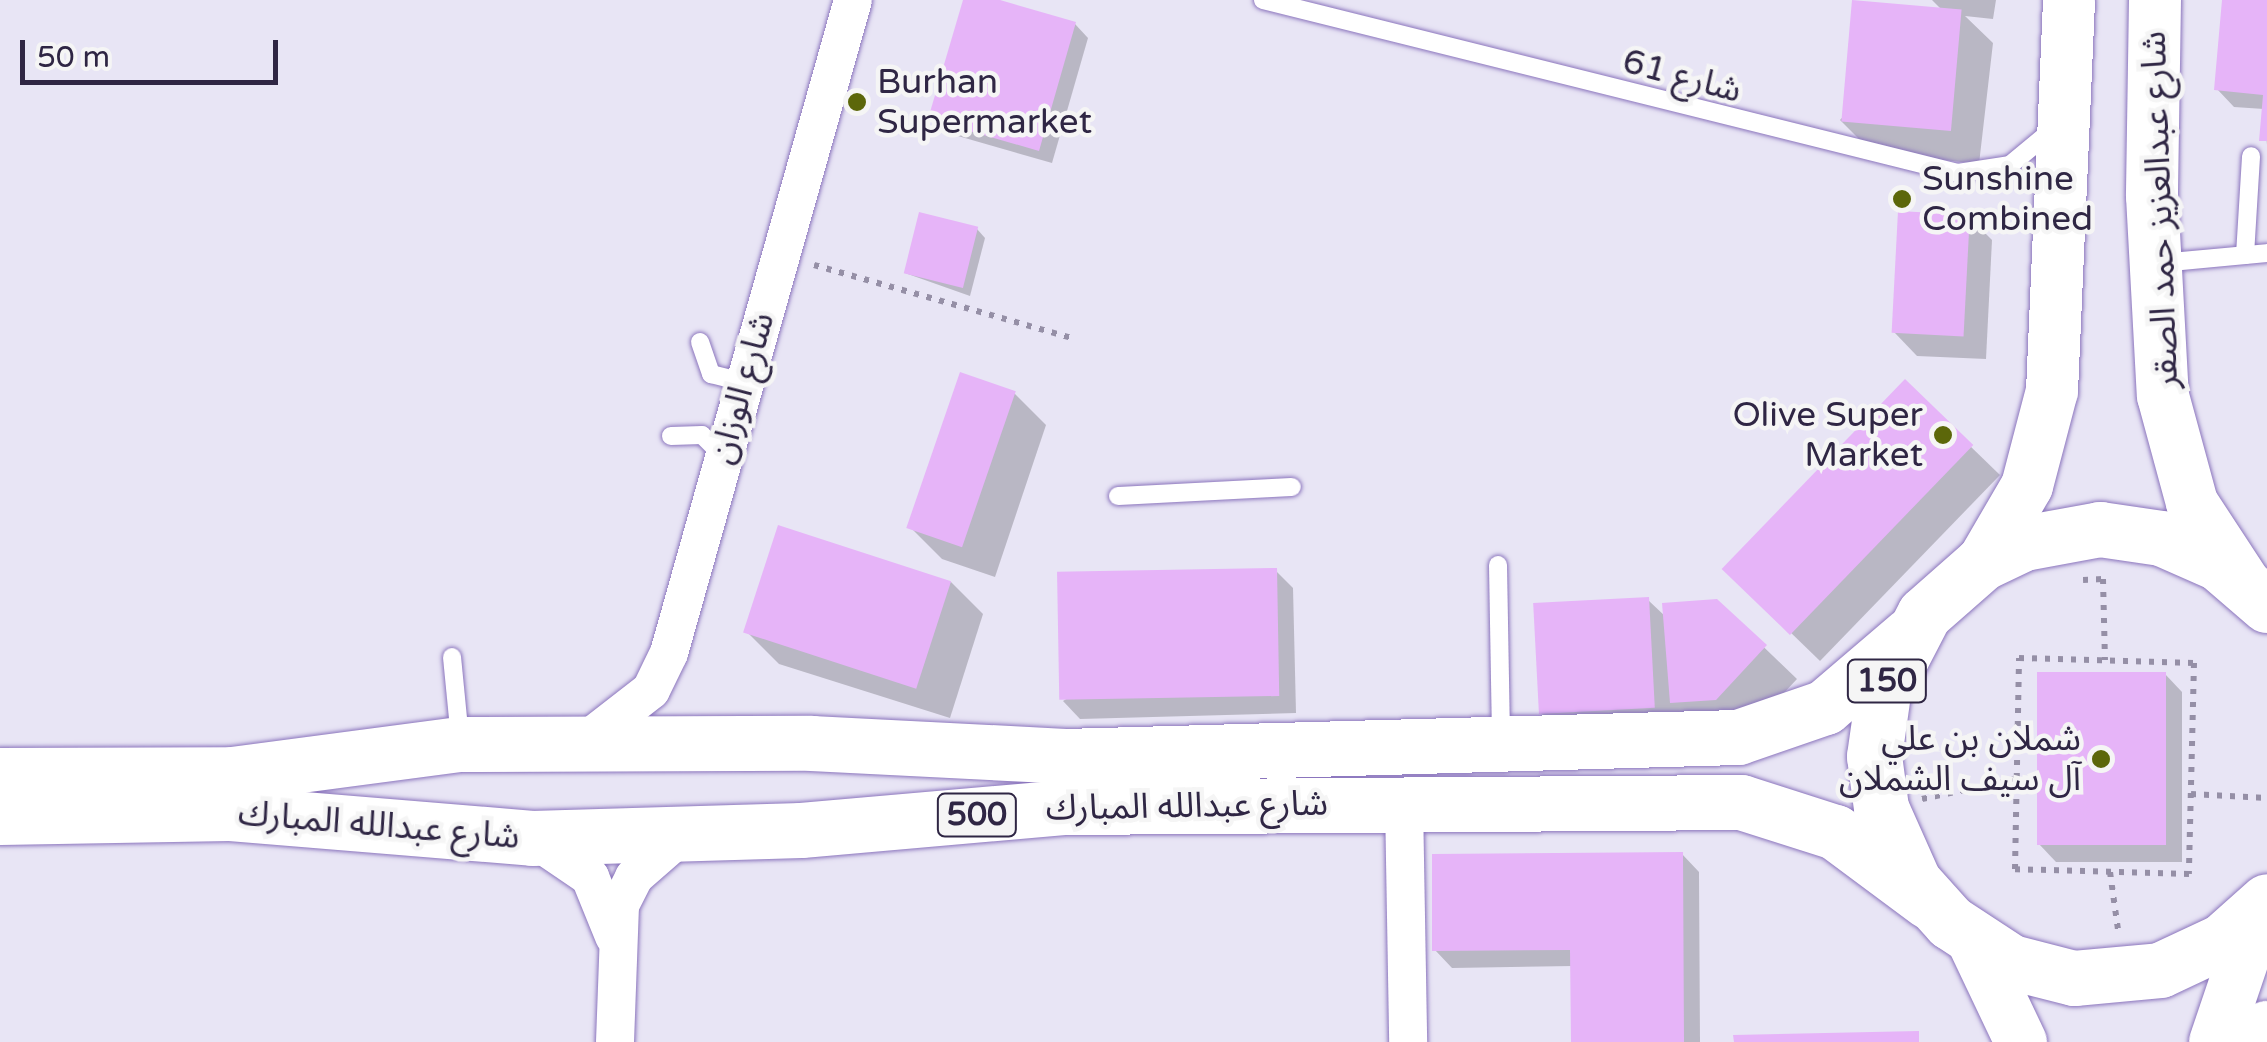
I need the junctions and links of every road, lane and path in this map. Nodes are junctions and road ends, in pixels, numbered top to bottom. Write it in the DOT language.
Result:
graph roads {
  1 [pos="852,0"];
  2 [pos="1263,0"];
  3 [pos="2069,0"];
  4 [pos="2155,0"];
  5 [pos="2062,109"];
  6 [pos="2252,156"];
  7 [pos="2267,253"];
  8 [pos="780,255"];
  9 [pos="2245,255"];
  10 [pos="2154,263"];
  11 [pos="1075,338"];
  12 [pos="700,342"];
  13 [pos="744,382"];
  14 [pos="671,436"];
  15 [pos="723,456"];
  16 [pos="1292,487"];
  17 [pos="1118,496"];
  18 [pos="2070,531"];
  19 [pos="1982,562"];
  20 [pos="1498,565"];
  21 [pos="2255,593"];
  22 [pos="1909,635"];
  23 [pos="452,658"];
  24 [pos="2104,660"];
  25 [pos="1502,742"];
  26 [pos="583,744"];
  27 [pos="446,746"];
  28 [pos="862,746"];
  29 [pos="0,775"];
  30 [pos="2191,794"];
  31 [pos="2267,798"];
  32 [pos="1404,802"];
  33 [pos="0,816"];
  34 [pos="862,826"];
  35 [pos="431,835"];
  36 [pos="682,835"];
  37 [pos="532,838"];
  38 [pos="1928,901"];
  39 [pos="2263,907"];
  40 [pos="614,936"];
  41 [pos="1973,941"];
  42 [pos="2267,1028"];
  43 [pos="615,1042"];
  44 [pos="1408,1042"];
  45 [pos="2021,1042"];
  46 [pos="2216,1042"];
  47 [pos="2260,1042"];
  1 -- 8 [label="street, شارع الوزان"];
  2 -- 5 [label="lane, شارع 61"];
  3 -- 5 [label="main road, 150"];
  4 -- 10 [label="main road, شارع عبدالعزيز حمد الصقر / 150"];
  5 -- 19 [label="main road, 150"];
  6 -- 9 [label="lane"];
  7 -- 9 [label="lane"];
  8 -- 11 [label="path"];
  8 -- 13 [label="street, شارع الوزان"];
  9 -- 10 [label="lane"];
  10 -- 21 [label="main road, شارع عبدالعزيز حمد الصقر / 150"];
  12 -- 13 [label="lane"];
  13 -- 15 [label="street, شارع الوزان"];
  14 -- 15 [label="lane"];
  15 -- 26 [label="street, شارع الوزان"];
  16 -- 17 [label="lane"];
  18 -- 19 [label="main road, 150"];
  18 -- 21 [label="main road, 150"];
  18 -- 24 [label="path"];
  19 -- 22 [label="main road, 150"];
  20 -- 25 [label="lane"];
  22 -- 25 [label="main road, شارع عبدالله المبارك / 500"];
  22 -- 38 [label="main road, 150"];
  23 -- 27 [label="lane"];
  24 -- 30 [label="path"];
  24 -- 30 [label="path"];
  25 -- 28 [label="main road, شارع عبدالله المبارك / 500"];
  26 -- 27 [label="main road, شارع عبدالله المبارك / 500"];
  26 -- 28 [label="main road, شارع عبدالله المبارك / 500"];
  27 -- 29 [label="main road, شارع عبدالله المبارك / 500"];
  27 -- 35 [label="main road"];
  28 -- 34 [label="main road"];
  30 -- 31 [label="path"];
  32 -- 34 [label="main road, شارع عبدالله المبارك / 500"];
  32 -- 38 [label="main road, شارع عبدالله المبارك / 500"];
  32 -- 44 [label="street"];
  33 -- 35 [label="main road, شارع عبدالله المبارك / 500"];
  34 -- 36 [label="main road, شارع عبدالله المبارك / 500"];
  35 -- 37 [label="main road, شارع عبدالله المبارك / 500"];
  36 -- 37 [label="main road, شارع عبدالله المبارك / 500"];
  36 -- 40 [label="street"];
  37 -- 40 [label="street"];
  38 -- 41 [label="main road, 150"];
  39 -- 41 [label="main road, 150"];
  39 -- 46 [label="main road, 150"];
  40 -- 43 [label="street"];
  41 -- 45 [label="main road, 150"];
  42 -- 47 [label="main road"];
}
